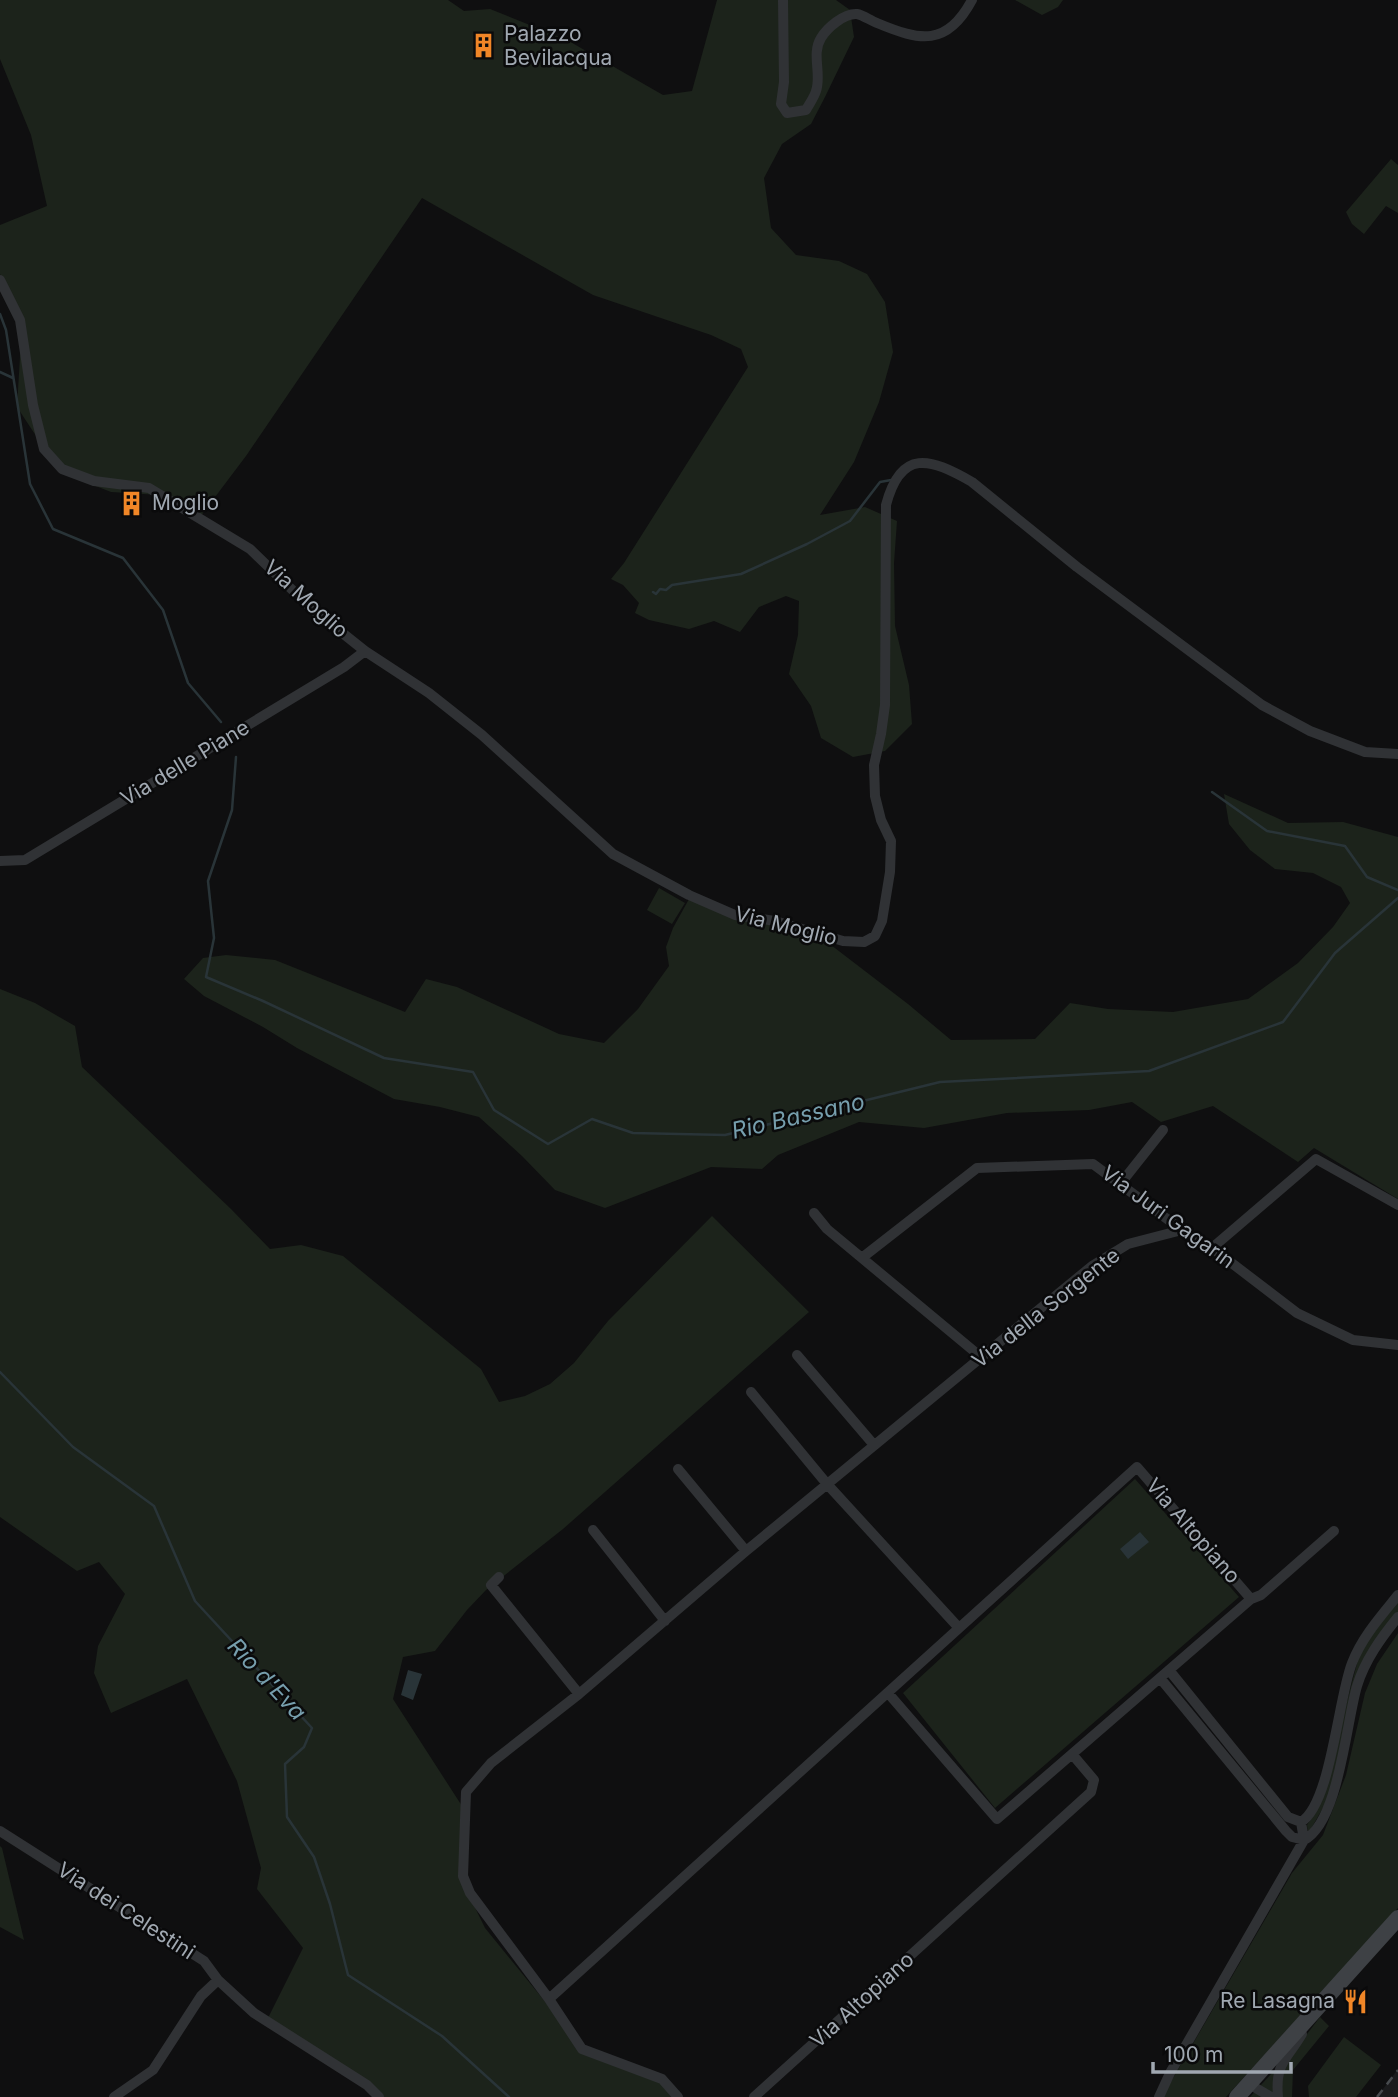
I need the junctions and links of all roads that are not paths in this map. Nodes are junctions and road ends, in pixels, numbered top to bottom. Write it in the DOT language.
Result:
graph roads {
  1 [pos="783,0"];
  2 [pos="972,0"];
  3 [pos="0,280"];
  4 [pos="365,651"];
  5 [pos="1398,754"];
  6 [pos="0,861"];
  7 [pos="1163,1130"];
  8 [pos="1121,1183"];
  9 [pos="1398,1205"];
  10 [pos="814,1213"];
  11 [pos="1182,1230"];
  12 [pos="1212,1248"];
  13 [pos="863,1257"];
  14 [pos="1398,1346"];
  15 [pos="797,1355"];
  16 [pos="981,1357"];
  17 [pos="751,1392"];
  18 [pos="874,1445"];
  19 [pos="678,1469"];
  20 [pos="827,1484"];
  21 [pos="593,1530"];
  22 [pos="1334,1531"];
  23 [pos="746,1551"];
  24 [pos="499,1577"];
  25 [pos="1398,1595"];
  26 [pos="1251,1599"];
  27 [pos="1398,1618"];
  28 [pos="665,1620"];
  29 [pos="959,1628"];
  30 [pos="1169,1670"];
  31 [pos="1160,1678"];
  32 [pos="888,1693"];
  33 [pos="579,1694"];
  34 [pos="1072,1754"];
  35 [pos="1301,1822"];
  36 [pos="0,1831"];
  37 [pos="1304,1840"];
  38 [pos="1398,1918"];
  39 [pos="218,1980"];
  40 [pos="549,1999"];
  41 [pos="1308,2019"];
  42 [pos="1252,2090"];
  43 [pos="114,2097"];
  44 [pos="380,2097"];
  45 [pos="678,2097"];
  46 [pos="754,2097"];
  47 [pos="1159,2097"];
  48 [pos="1237,2097"];
  49 [pos="1270,2097"];
  50 [pos="1278,2097"];
  1 -- 2 [label="street"];
  3 -- 4 [label="street, Via Moglio"];
  4 -- 5 [label="street, Via Moglio"];
  4 -- 6 [label="street, Via delle Piane"];
  7 -- 8 [label="street"];
  8 -- 11 [label="street, Via Juri Gagarin"];
  8 -- 13 [label="street, Via Juri Gagarin"];
  9 -- 12 [label="street"];
  10 -- 13 [label="street"];
  11 -- 12 [label="street, Via Juri Gagarin"];
  11 -- 16 [label="street, Via della Sorgente"];
  12 -- 14 [label="street, Via Juri Gagarin"];
  13 -- 16 [label="street"];
  15 -- 18 [label="street"];
  16 -- 18 [label="street, Via della Sorgente"];
  17 -- 20 [label="street"];
  18 -- 20 [label="street"];
  19 -- 23 [label="street"];
  20 -- 23 [label="street"];
  20 -- 29 [label="street"];
  21 -- 28 [label="street"];
  22 -- 26 [label="street"];
  23 -- 28 [label="street"];
  24 -- 33 [label="street"];
  25 -- 35 [label="street"];
  26 -- 29 [label="street, Via Altopiano"];
  26 -- 30 [label="street, Via Altopiano"];
  27 -- 37 [label="street"];
  28 -- 33 [label="street"];
  29 -- 32 [label="street, Via Altopiano"];
  30 -- 31 [label="street, Via Altopiano"];
  30 -- 35 [label="street"];
  31 -- 34 [label="street, Via Altopiano"];
  31 -- 37 [label="street"];
  32 -- 34 [label="street, Via Altopiano"];
  32 -- 40 [label="street, Via Altopiano"];
  33 -- 40 [label="street"];
  34 -- 46 [label="street, Via Altopiano"];
  35 -- 37 [label="street"];
  36 -- 39 [label="street, Via dei Celestini"];
  37 -- 47 [label="street"];
  38 -- 41 [label="main road"];
  39 -- 43 [label="street"];
  39 -- 44 [label="street, Via dei Celestini"];
  40 -- 45 [label="street"];
  41 -- 42 [label="main road"];
  41 -- 50 [label="street"];
  42 -- 48 [label="main road"];
  42 -- 49 [label="street"];
}
